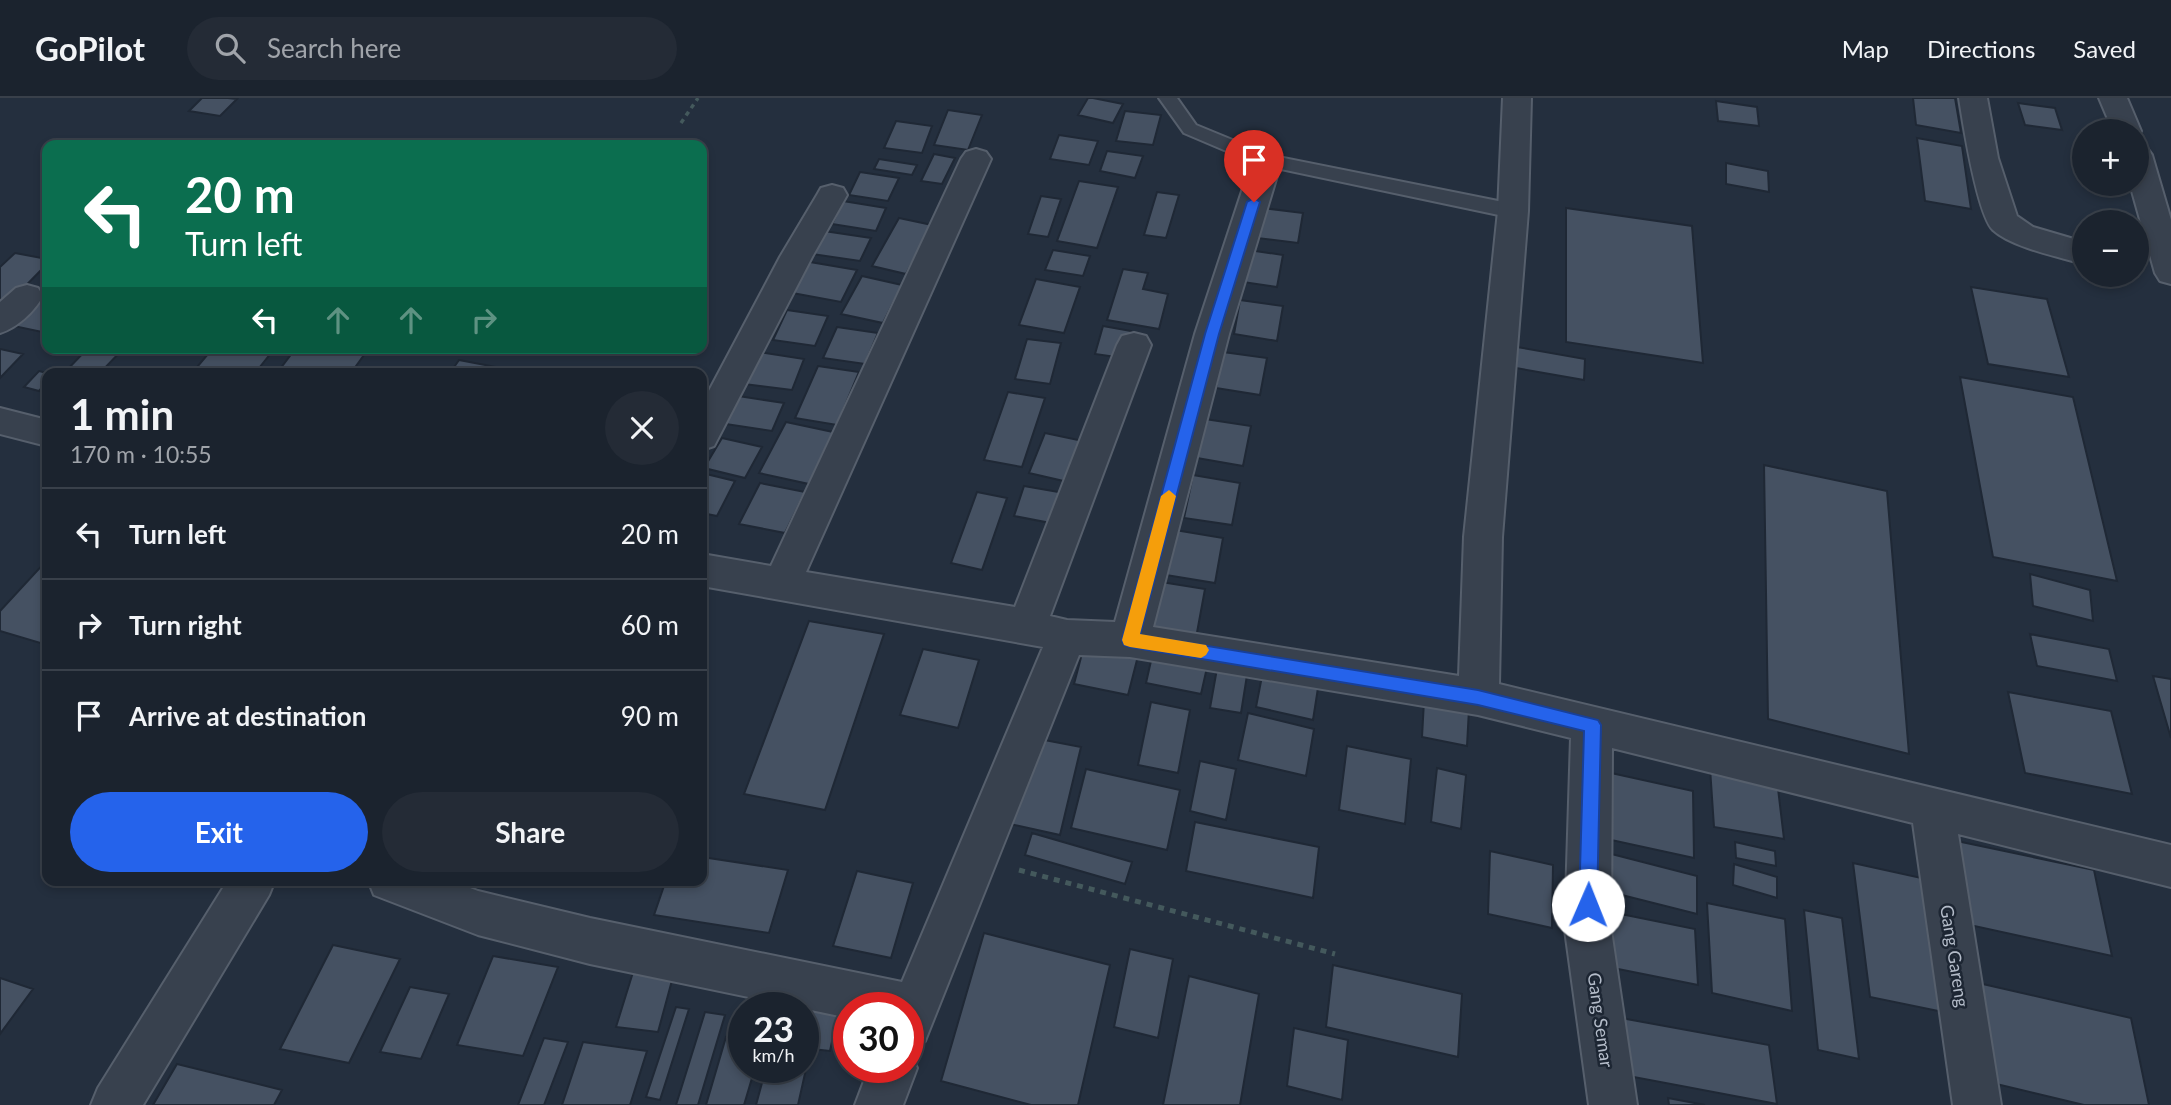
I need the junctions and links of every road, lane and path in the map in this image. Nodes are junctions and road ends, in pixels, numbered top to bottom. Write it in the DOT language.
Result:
graph roads {
  1 [pos="698,98"];
  2 [pos="1168,98"];
  3 [pos="1517,98"];
  4 [pos="1973,98"];
  5 [pos="2113,98"];
  6 [pos="2122,119"];
  7 [pos="681,123"];
  8 [pos="976,159"];
  9 [pos="1262,176"];
  10 [pos="832,195"];
  11 [pos="2149,196"];
  12 [pos="1513,211"];
  13 [pos="2072,249"];
  14 [pos="2149,268"];
  15 [pos="2171,273"];
  16 [pos="27,296"];
  17 [pos="0,321"];
  18 [pos="1134,345"];
  19 [pos="0,421"];
  20 [pos="707,426"];
  21 [pos="42,432"];
  22 [pos="707,571"];
  23 [pos="782,584"];
  24 [pos="1027,626"];
  25 [pos="1067,637"];
  26 [pos="1130,640"];
  27 [pos="1478,697"];
  28 [pos="1592,725"];
  29 [pos="1932,808"];
  30 [pos="974,858"];
  31 [pos="2171,866"];
  32 [pos="249,886"];
  33 [pos="406,886"];
  34 [pos="1335,954"];
  35 [pos="921,992"];
  36 [pos="833,998"];
  37 [pos="887,1083"];
  38 [pos="115,1105"];
  39 [pos="879,1105"];
  40 [pos="1613,1105"];
  41 [pos="1977,1105"];
  1 -- 7 [label="path"];
  2 -- 12 [label="lane"];
  3 -- 12 [label="street"];
  4 -- 13 [label="street"];
  5 -- 6 [label="street"];
  8 -- 23 [label="street"];
  9 -- 26 [label="street"];
  10 -- 20 [label="street"];
  11 -- 15 [label="street"];
  12 -- 27 [label="street"];
  14 -- 15 [label="street"];
  16 -- 17 [label="street"];
  18 -- 24 [label="street"];
  19 -- 21 [label="street"];
  22 -- 23 [label="street"];
  23 -- 24 [label="street"];
  24 -- 25 [label="street"];
  25 -- 26 [label="street"];
  25 -- 30 [label="street"];
  26 -- 27 [label="street"];
  27 -- 28 [label="street"];
  28 -- 29 [label="street"];
  28 -- 40 [label="street, Gang Semar"];
  29 -- 31 [label="street"];
  29 -- 41 [label="street, Gang Gareng"];
  30 -- 34 [label="path"];
  30 -- 35 [label="street"];
  32 -- 38 [label="street"];
  33 -- 36 [label="street"];
  37 -- 39 [label="street"];
}
